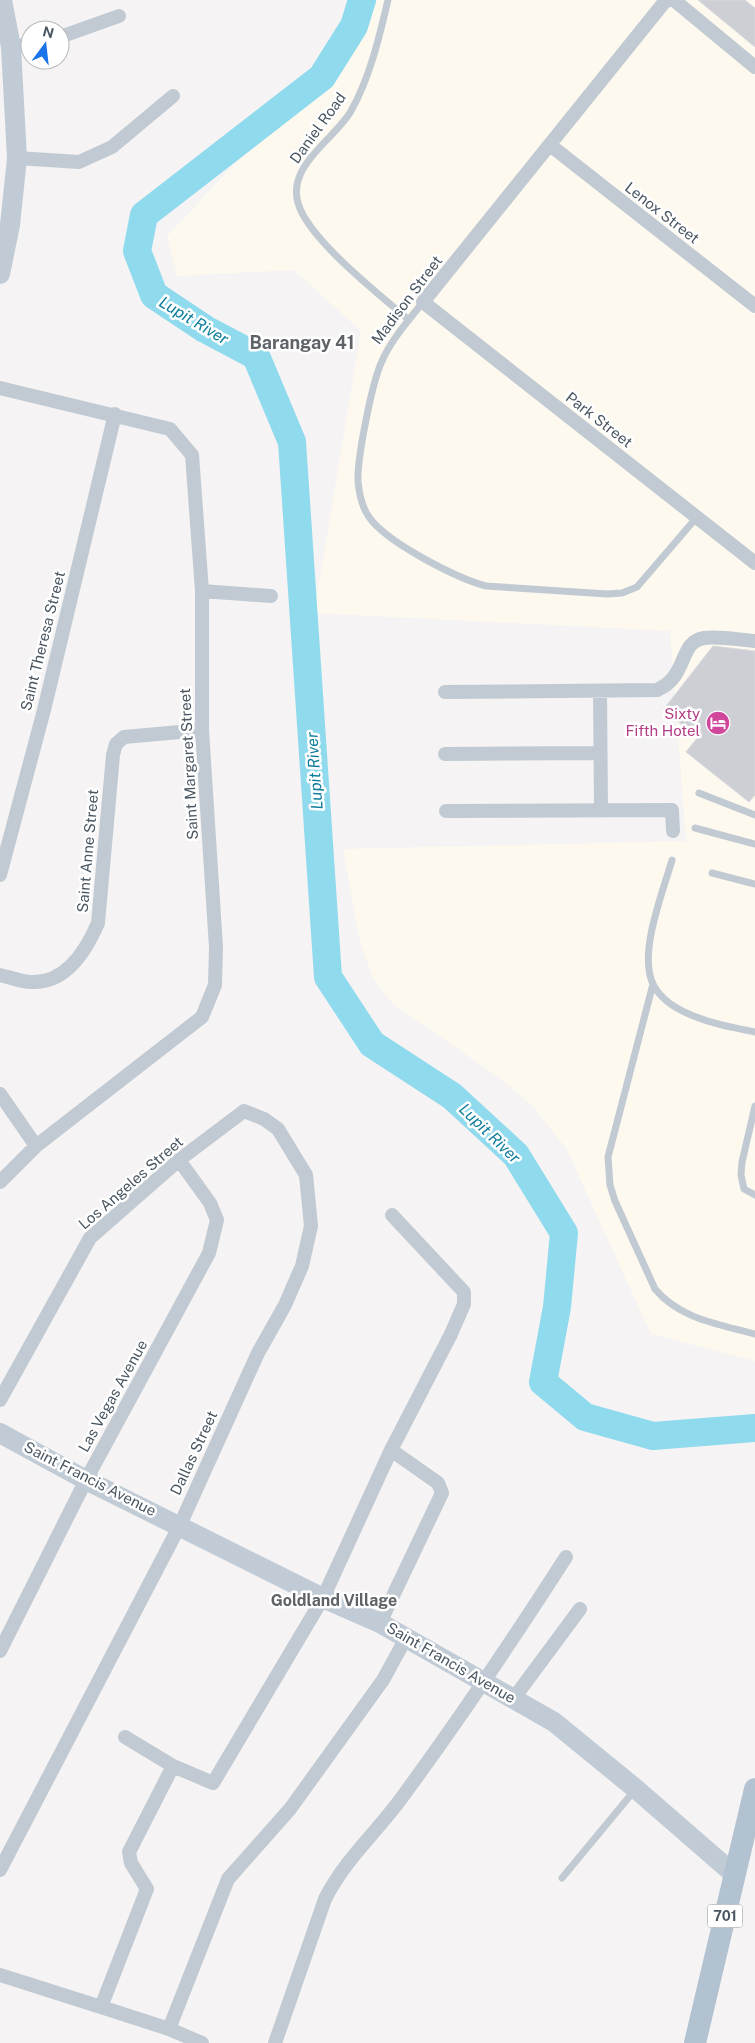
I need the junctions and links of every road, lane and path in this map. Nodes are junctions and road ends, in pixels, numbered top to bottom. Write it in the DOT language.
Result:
graph roads {
  1 [pos="2,0"];
  2 [pos="388,0"];
  3 [pos="666,0"];
  4 [pos="674,0"];
  5 [pos="119,16"];
  6 [pos="70,33"];
  7 [pos="20,46"];
  8 [pos="755,67"];
  9 [pos="173,96"];
  10 [pos="550,145"];
  11 [pos="16,158"];
  12 [pos="0,274"];
  13 [pos="424,302"];
  14 [pos="755,306"];
  15 [pos="409,320"];
  16 [pos="0,388"];
  17 [pos="115,414"];
  18 [pos="697,517"];
  19 [pos="755,562"];
  20 [pos="202,591"];
  21 [pos="271,596"];
  22 [pos="755,641"];
  23 [pos="600,691"];
  24 [pos="445,692"];
  25 [pos="202,730"];
  26 [pos="600,753"];
  27 [pos="445,754"];
  28 [pos="699,793"];
  29 [pos="601,810"];
  30 [pos="446,811"];
  31 [pos="755,815"];
  32 [pos="695,828"];
  33 [pos="673,830"];
  34 [pos="755,844"];
  35 [pos="672,860"];
  36 [pos="712,873"];
  37 [pos="0,876"];
  38 [pos="755,884"];
  39 [pos="0,975"];
  40 [pos="653,984"];
  41 [pos="755,1032"];
  42 [pos="0,1094"];
  43 [pos="755,1106"];
  44 [pos="244,1111"];
  45 [pos="36,1146"];
  46 [pos="179,1160"];
  47 [pos="0,1182"];
  48 [pos="755,1195"];
  49 [pos="392,1215"];
  50 [pos="755,1334"];
  51 [pos="0,1400"];
  52 [pos="0,1433"];
  53 [pos="391,1450"];
  54 [pos="86,1480"];
  55 [pos="180,1524"];
  56 [pos="566,1557"];
  57 [pos="324,1598"];
  58 [pos="580,1609"];
  59 [pos="380,1623"];
  60 [pos="406,1638"];
  61 [pos="0,1651"];
  62 [pos="484,1681"];
  63 [pos="514,1698"];
  64 [pos="125,1737"];
  65 [pos="173,1766"];
  66 [pos="636,1789"];
  67 [pos="755,1790"];
  68 [pos="0,1870"];
  69 [pos="735,1874"];
  70 [pos="562,1878"];
  71 [pos="0,1974"];
  72 [pos="101,2007"];
  73 [pos="169,2029"];
  74 [pos="202,2043"];
  75 [pos="275,2043"];
  76 [pos="695,2043"];
  1 -- 7 [label="street"];
  2 -- 15 [label="lane, Daniel Road"];
  3 -- 10 [label="street, Madison Street"];
  4 -- 8 [label="street"];
  5 -- 6 [label="street"];
  7 -- 11 [label="street"];
  9 -- 11 [label="street"];
  10 -- 13 [label="street, Madison Street"];
  10 -- 14 [label="street, Lenox Street"];
  11 -- 12 [label="street"];
  13 -- 15 [label="lane, Madison Street"];
  13 -- 18 [label="street, Park Street"];
  15 -- 18 [label="lane, Madison Street"];
  16 -- 17 [label="street, Saint Margaret Street"];
  17 -- 20 [label="street, Saint Margaret Street"];
  17 -- 37 [label="street, Saint Theresa Street"];
  18 -- 19 [label="street, Park Street"];
  20 -- 21 [label="street"];
  20 -- 25 [label="street, Saint Margaret Street"];
  22 -- 23 [label="street"];
  23 -- 24 [label="street"];
  23 -- 26 [label="street"];
  25 -- 39 [label="street, Saint Anne Street"];
  25 -- 45 [label="street, Saint Margaret Street"];
  26 -- 27 [label="street"];
  26 -- 29 [label="street"];
  28 -- 31 [label="lane"];
  29 -- 30 [label="street"];
  29 -- 33 [label="street"];
  32 -- 34 [label="lane"];
  35 -- 40 [label="lane"];
  36 -- 38 [label="lane"];
  40 -- 41 [label="lane"];
  40 -- 50 [label="lane"];
  42 -- 45 [label="street"];
  43 -- 48 [label="lane"];
  44 -- 46 [label="street, Los Angeles Street"];
  44 -- 55 [label="street, Dallas Street"];
  45 -- 47 [label="street, Saint Margaret Street"];
  46 -- 51 [label="street, Los Angeles Street"];
  46 -- 54 [label="street, Las Vegas Avenue"];
  49 -- 53 [label="street"];
  52 -- 54 [label="street, Saint Francis Avenue"];
  53 -- 57 [label="street"];
  53 -- 59 [label="street"];
  54 -- 55 [label="street, Saint Francis Avenue"];
  54 -- 61 [label="street, Las Vegas Avenue"];
  55 -- 57 [label="street, Saint Francis Avenue"];
  55 -- 68 [label="street, Dallas Street"];
  56 -- 62 [label="street"];
  57 -- 59 [label="street, Saint Francis Avenue"];
  57 -- 65 [label="street"];
  58 -- 63 [label="street"];
  59 -- 60 [label="street, Saint Francis Avenue"];
  60 -- 62 [label="street, Saint Francis Avenue"];
  60 -- 73 [label="street"];
  62 -- 63 [label="street, Saint Francis Avenue"];
  62 -- 75 [label="street"];
  63 -- 66 [label="street, Saint Francis Avenue"];
  64 -- 65 [label="street"];
  65 -- 72 [label="street"];
  66 -- 69 [label="street, Saint Francis Avenue"];
  66 -- 70 [label="lane"];
  67 -- 69 [label="main road, 701"];
  69 -- 76 [label="main road, 701"];
  71 -- 72 [label="street"];
  72 -- 73 [label="street"];
  73 -- 74 [label="street"];
}
